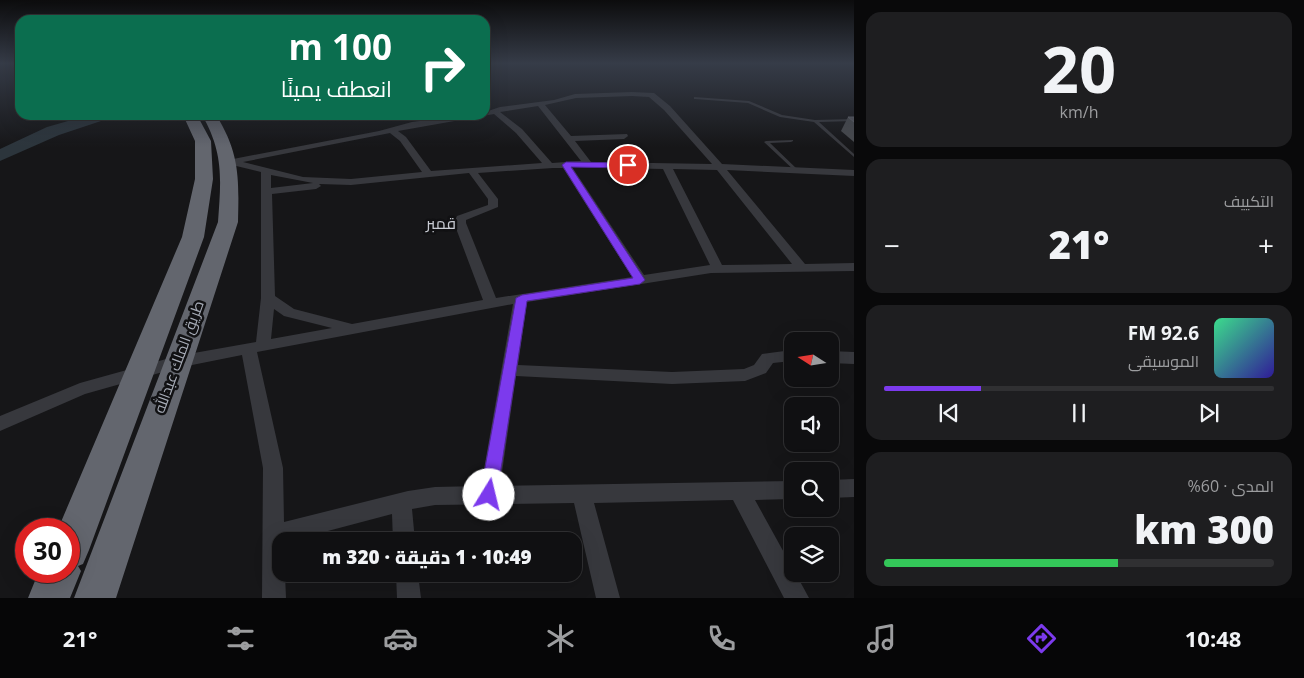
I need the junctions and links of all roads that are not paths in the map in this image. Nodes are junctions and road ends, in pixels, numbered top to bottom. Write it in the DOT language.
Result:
graph roads {
  1 [pos="695,98"];
  2 [pos="540,104"];
  3 [pos="496,112"];
  4 [pos="490,114"];
  5 [pos="192,120"];
  6 [pos="212,120"];
  7 [pos="435,120"];
  8 [pos="854,120"];
  9 [pos="815,121"];
  10 [pos="391,129"];
  11 [pos="624,136"];
  12 [pos="568,139"];
  13 [pos="791,141"];
  14 [pos="854,156"];
  15 [pos="231,162"];
  16 [pos="566,165"];
  17 [pos="589,165"];
  18 [pos="550,166"];
  19 [pos="668,166"];
  20 [pos="724,167"];
  21 [pos="266,169"];
  22 [pos="471,170"];
  23 [pos="796,171"];
  24 [pos="854,173"];
  25 [pos="428,174"];
  26 [pos="854,179"];
  27 [pos="351,182"];
  28 [pos="266,192"];
  29 [pos="800,266"];
  30 [pos="854,267"];
  31 [pos="718,269"];
  32 [pos="640,280"];
  33 [pos="268,298"];
  34 [pos="522,298"];
  35 [pos="491,303"];
  36 [pos="359,327"];
  37 [pos="256,348"];
  38 [pos="784,357"];
  39 [pos="839,357"];
  40 [pos="854,358"];
  41 [pos="177,362"];
  42 [pos="509,370"];
  43 [pos="140,372"];
  44 [pos="0,424"];
  45 [pos="839,488"];
  46 [pos="854,488"];
  47 [pos="784,490"];
  48 [pos="739,491"];
  49 [pos="582,494"];
  50 [pos="489,495"];
  51 [pos="401,502"];
  52 [pos="80,522"];
  53 [pos="274,532"];
  54 [pos="286,532"];
  55 [pos="403,532"];
  56 [pos="274,582"];
  57 [pos="408,582"];
  58 [pos="55,583"];
  59 [pos="49,598"];
  60 [pos="95,598"];
  61 [pos="274,598"];
  62 [pos="409,598"];
  63 [pos="608,598"];
  64 [pos="797,598"];
  1 -- 9 [label="lane"];
  2 -- 3 [label="street"];
  2 -- 12 [label="street"];
  2 -- 20 [label="street"];
  3 -- 4 [label="street"];
  3 -- 18 [label="street"];
  5 -- 43 [label="highway, طريق الملك عبدالله"];
  6 -- 15 [label="highway, طريق الملك عبدالله"];
  7 -- 10 [label="street"];
  8 -- 9 [label="lane"];
  9 -- 14 [label="lane"];
  10 -- 15 [label="street"];
  10 -- 25 [label="street"];
  11 -- 12 [label="street"];
  12 -- 17 [label="street"];
  13 -- 23 [label="lane"];
  15 -- 21 [label="street"];
  15 -- 41 [label="highway, طريق الملك عبدالله"];
  16 -- 17 [label="street"];
  16 -- 18 [label="street"];
  16 -- 32 [label="street"];
  17 -- 19 [label="street"];
  18 -- 22 [label="street"];
  19 -- 20 [label="street"];
  19 -- 31 [label="street"];
  20 -- 23 [label="street"];
  20 -- 26 [label="street"];
  20 -- 29 [label="street"];
  21 -- 27 [label="street"];
  21 -- 28 [label="street"];
  22 -- 25 [label="street"];
  22 -- 35 [label="street"];
  23 -- 24 [label="street"];
  25 -- 27 [label="street"];
  27 -- 28 [label="street"];
  28 -- 33 [label="street"];
  29 -- 30 [label="street"];
  29 -- 31 [label="street"];
  31 -- 32 [label="street"];
  32 -- 34 [label="street"];
  33 -- 36 [label="street"];
  33 -- 37 [label="street"];
  34 -- 35 [label="street"];
  34 -- 42 [label="street"];
  35 -- 36 [label="street"];
  36 -- 37 [label="street"];
  37 -- 41 [label="street"];
  37 -- 53 [label="street"];
  38 -- 42 [label="street"];
  39 -- 40 [label="street"];
  41 -- 43 [label="street"];
  41 -- 60 [label="highway, طريق الملك عبدالله"];
  42 -- 50 [label="street"];
  43 -- 44 [label="street"];
  43 -- 52 [label="highway, طريق الملك عبدالله"];
  45 -- 46 [label="street"];
  47 -- 48 [label="street"];
  48 -- 49 [label="street"];
  48 -- 64 [label="street"];
  49 -- 50 [label="street"];
  49 -- 63 [label="street"];
  50 -- 51 [label="street"];
  51 -- 54 [label="street"];
  51 -- 55 [label="street"];
  56 -- 61 [label="street"];
  57 -- 62 [label="street"];
  58 -- 59 [label="highway"];
}
